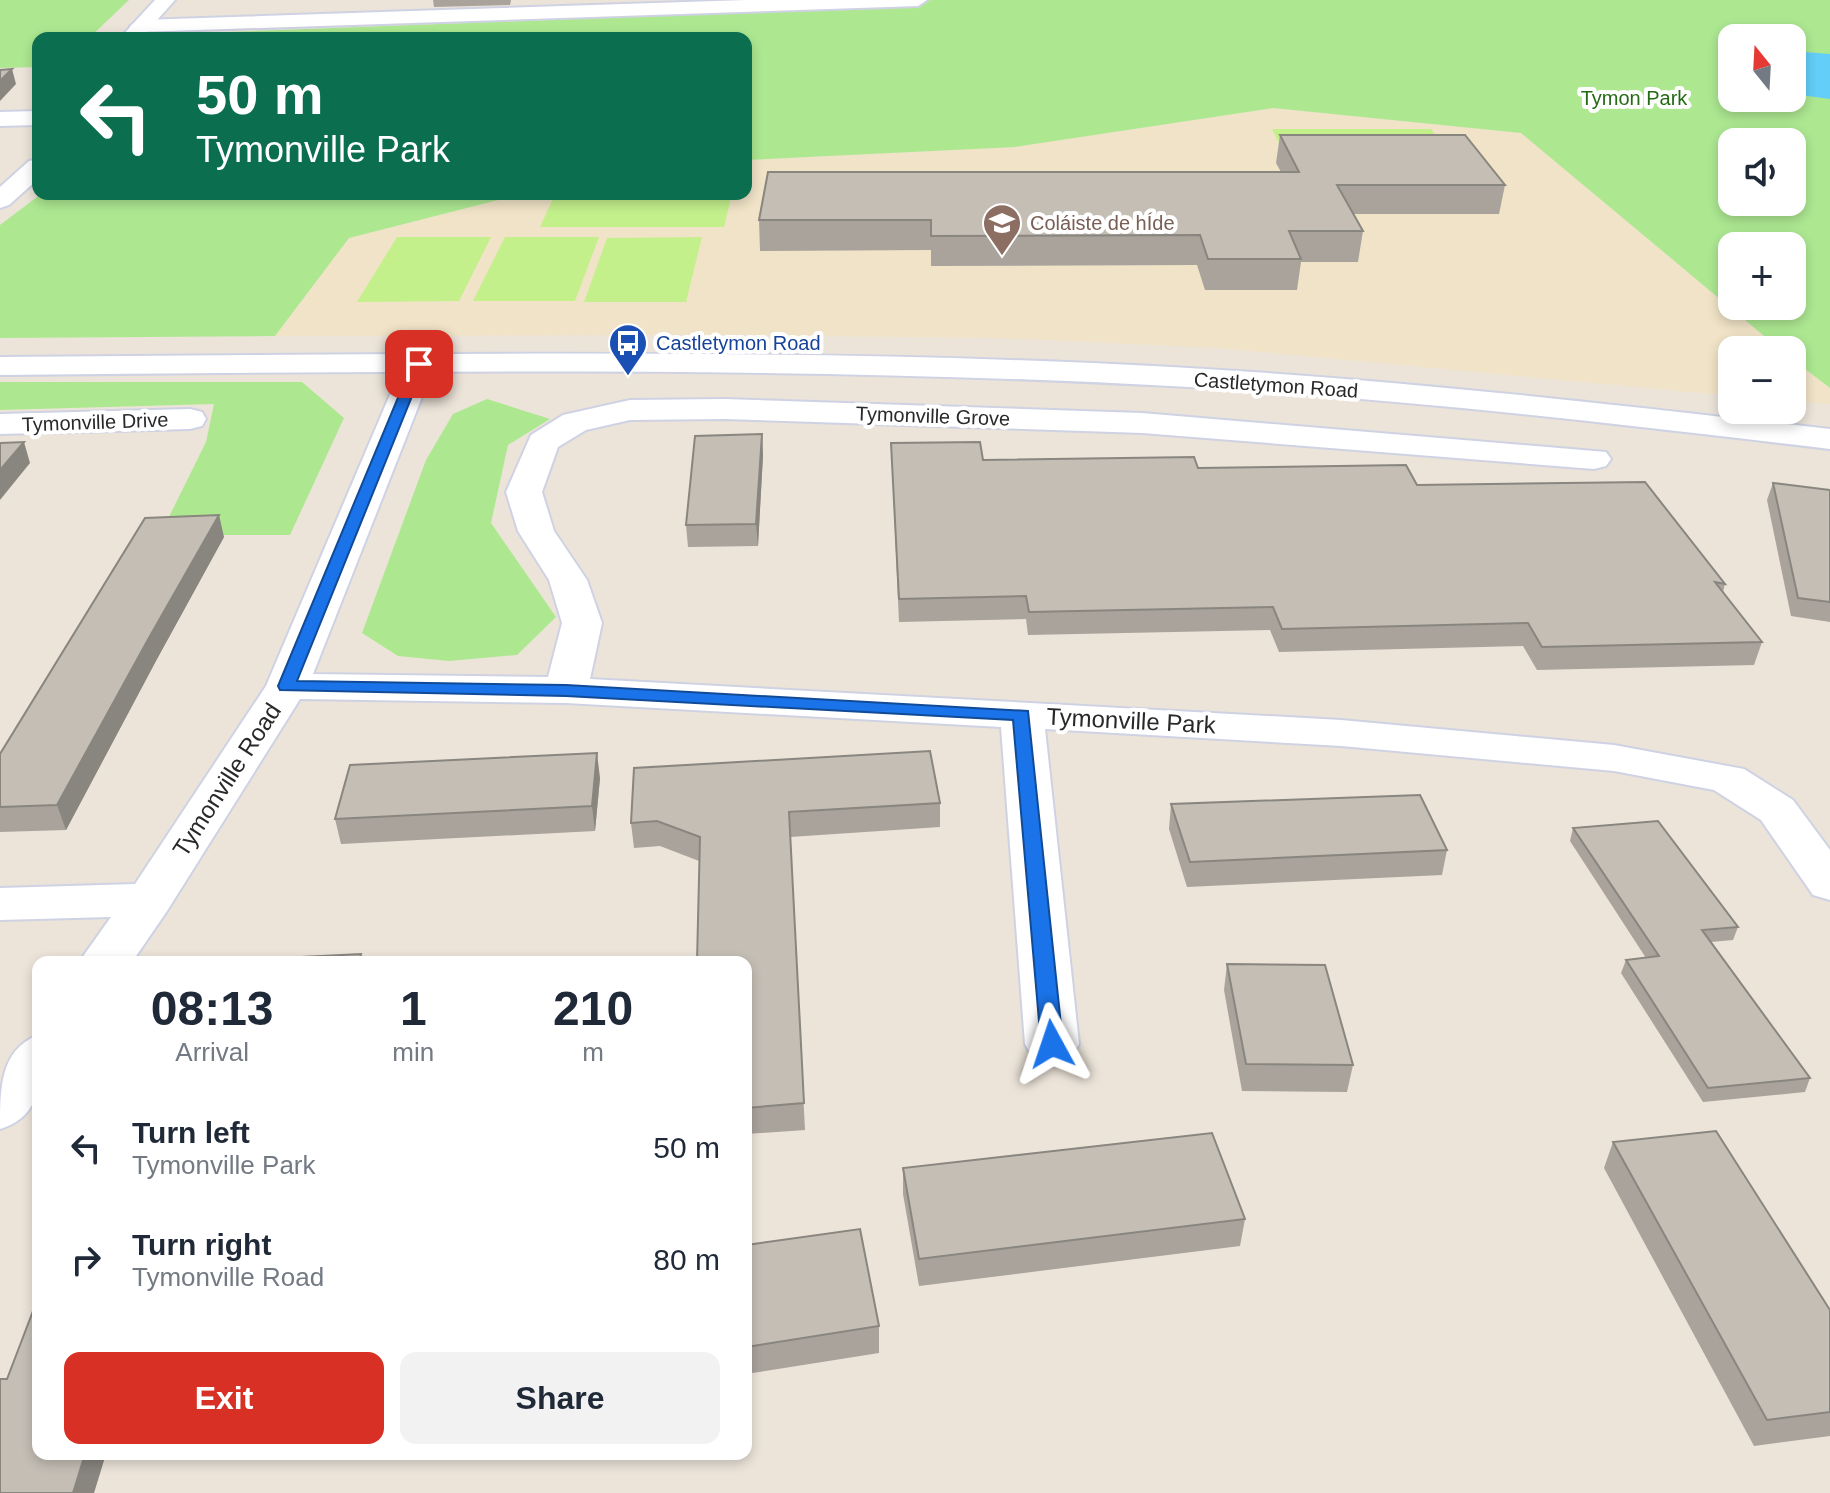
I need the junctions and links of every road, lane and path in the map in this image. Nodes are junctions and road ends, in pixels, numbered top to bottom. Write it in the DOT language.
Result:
graph roads {
  1 [pos="166,0"];
  2 [pos="918,0"];
  3 [pos="832,3"];
  4 [pos="418,9"];
  5 [pos="135,32"];
  6 [pos="32,118"];
  7 [pos="0,119"];
  8 [pos="32,171"];
  9 [pos="0,200"];
  10 [pos="419,364"];
  11 [pos="0,366"];
  12 [pos="190,419"];
  13 [pos="0,424"];
  14 [pos="1830,439"];
  15 [pos="1594,459"];
  16 [pos="287,686"];
  17 [pos="566,690"];
  18 [pos="1022,715"];
  19 [pos="1830,884"];
  20 [pos="150,900"];
  21 [pos="0,904"];
  22 [pos="109,956"];
  23 [pos="1052,1044"];
  24 [pos="32,1063"];
  25 [pos="0,1108"];
  1 -- 5 [label="street"];
  2 -- 3 [label="street"];
  3 -- 4 [label="street"];
  4 -- 5 [label="street"];
  6 -- 7 [label="street"];
  8 -- 9 [label="street"];
  10 -- 11 [label="street, Castletymon Road"];
  10 -- 14 [label="street, Castletymon Road"];
  10 -- 16 [label="street, Tymonville Road"];
  12 -- 13 [label="street, Tymonville Drive"];
  15 -- 17 [label="street, Tymonville Grove"];
  16 -- 17 [label="street, Tymonville Park"];
  16 -- 20 [label="street, Tymonville Road"];
  17 -- 18 [label="street, Tymonville Park"];
  18 -- 19 [label="street, Tymonville Park"];
  18 -- 23 [label="street"];
  20 -- 21 [label="street"];
  20 -- 22 [label="street, Tymonville Road"];
  24 -- 25 [label="street"];
}
